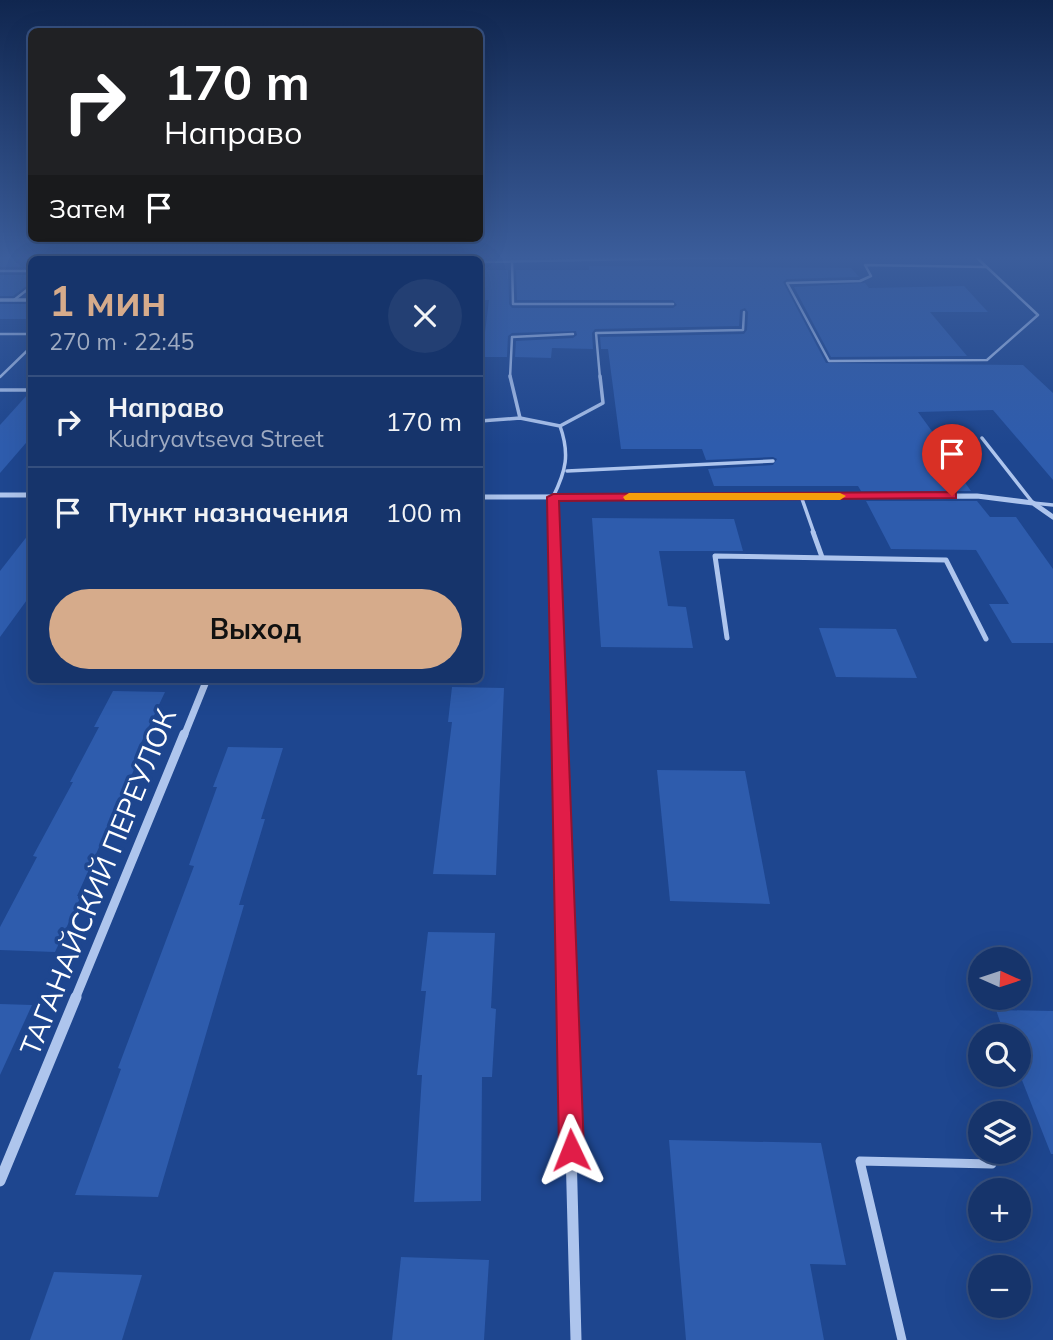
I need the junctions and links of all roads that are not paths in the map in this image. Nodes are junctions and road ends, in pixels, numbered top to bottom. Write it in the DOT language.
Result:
graph roads {
  1 [pos="744,320"];
  2 [pos="807,320"];
  3 [pos="1033,320"];
  4 [pos="0,334"];
  5 [pos="28,334"];
  6 [pos="573,334"];
  7 [pos="28,350"];
  8 [pos="2,374"];
  9 [pos="0,390"];
  10 [pos="28,390"];
  11 [pos="520,418"];
  12 [pos="483,421"];
  13 [pos="560,426"];
  14 [pos="982,438"];
  15 [pos="773,461"];
  16 [pos="566,471"];
  17 [pos="28,493"];
  18 [pos="0,495"];
  19 [pos="801,496"];
  20 [pos="483,497"];
  21 [pos="553,497"];
  22 [pos="1033,503"];
  23 [pos="1053,505"];
  24 [pos="1053,517"];
  25 [pos="822,557"];
  26 [pos="727,638"];
  27 [pos="986,639"];
  28 [pos="204,683"];
  29 [pos="968,1163"];
  30 [pos="0,1181"];
  31 [pos="576,1340"];
  32 [pos="902,1340"];
  1 -- 13 [label="lane"];
  2 -- 3 [label="lane"];
  4 -- 5 [label="lane"];
  6 -- 11 [label="lane"];
  7 -- 8 [label="lane"];
  9 -- 10 [label="lane"];
  11 -- 12 [label="lane"];
  11 -- 13 [label="lane"];
  13 -- 16 [label="lane"];
  14 -- 22 [label="lane"];
  15 -- 16 [label="lane"];
  16 -- 21 [label="lane"];
  17 -- 18 [label="street"];
  19 -- 21 [label="street"];
  19 -- 22 [label="street"];
  19 -- 25 [label="lane"];
  20 -- 21 [label="street"];
  21 -- 31 [label="street"];
  22 -- 23 [label="lane"];
  22 -- 24 [label="street"];
  25 -- 26 [label="lane"];
  25 -- 27 [label="lane"];
  28 -- 30 [label="street, ТАГАНАЙСКИЙ ПЕРЕУЛОК"];
  29 -- 32 [label="lane"];
}
